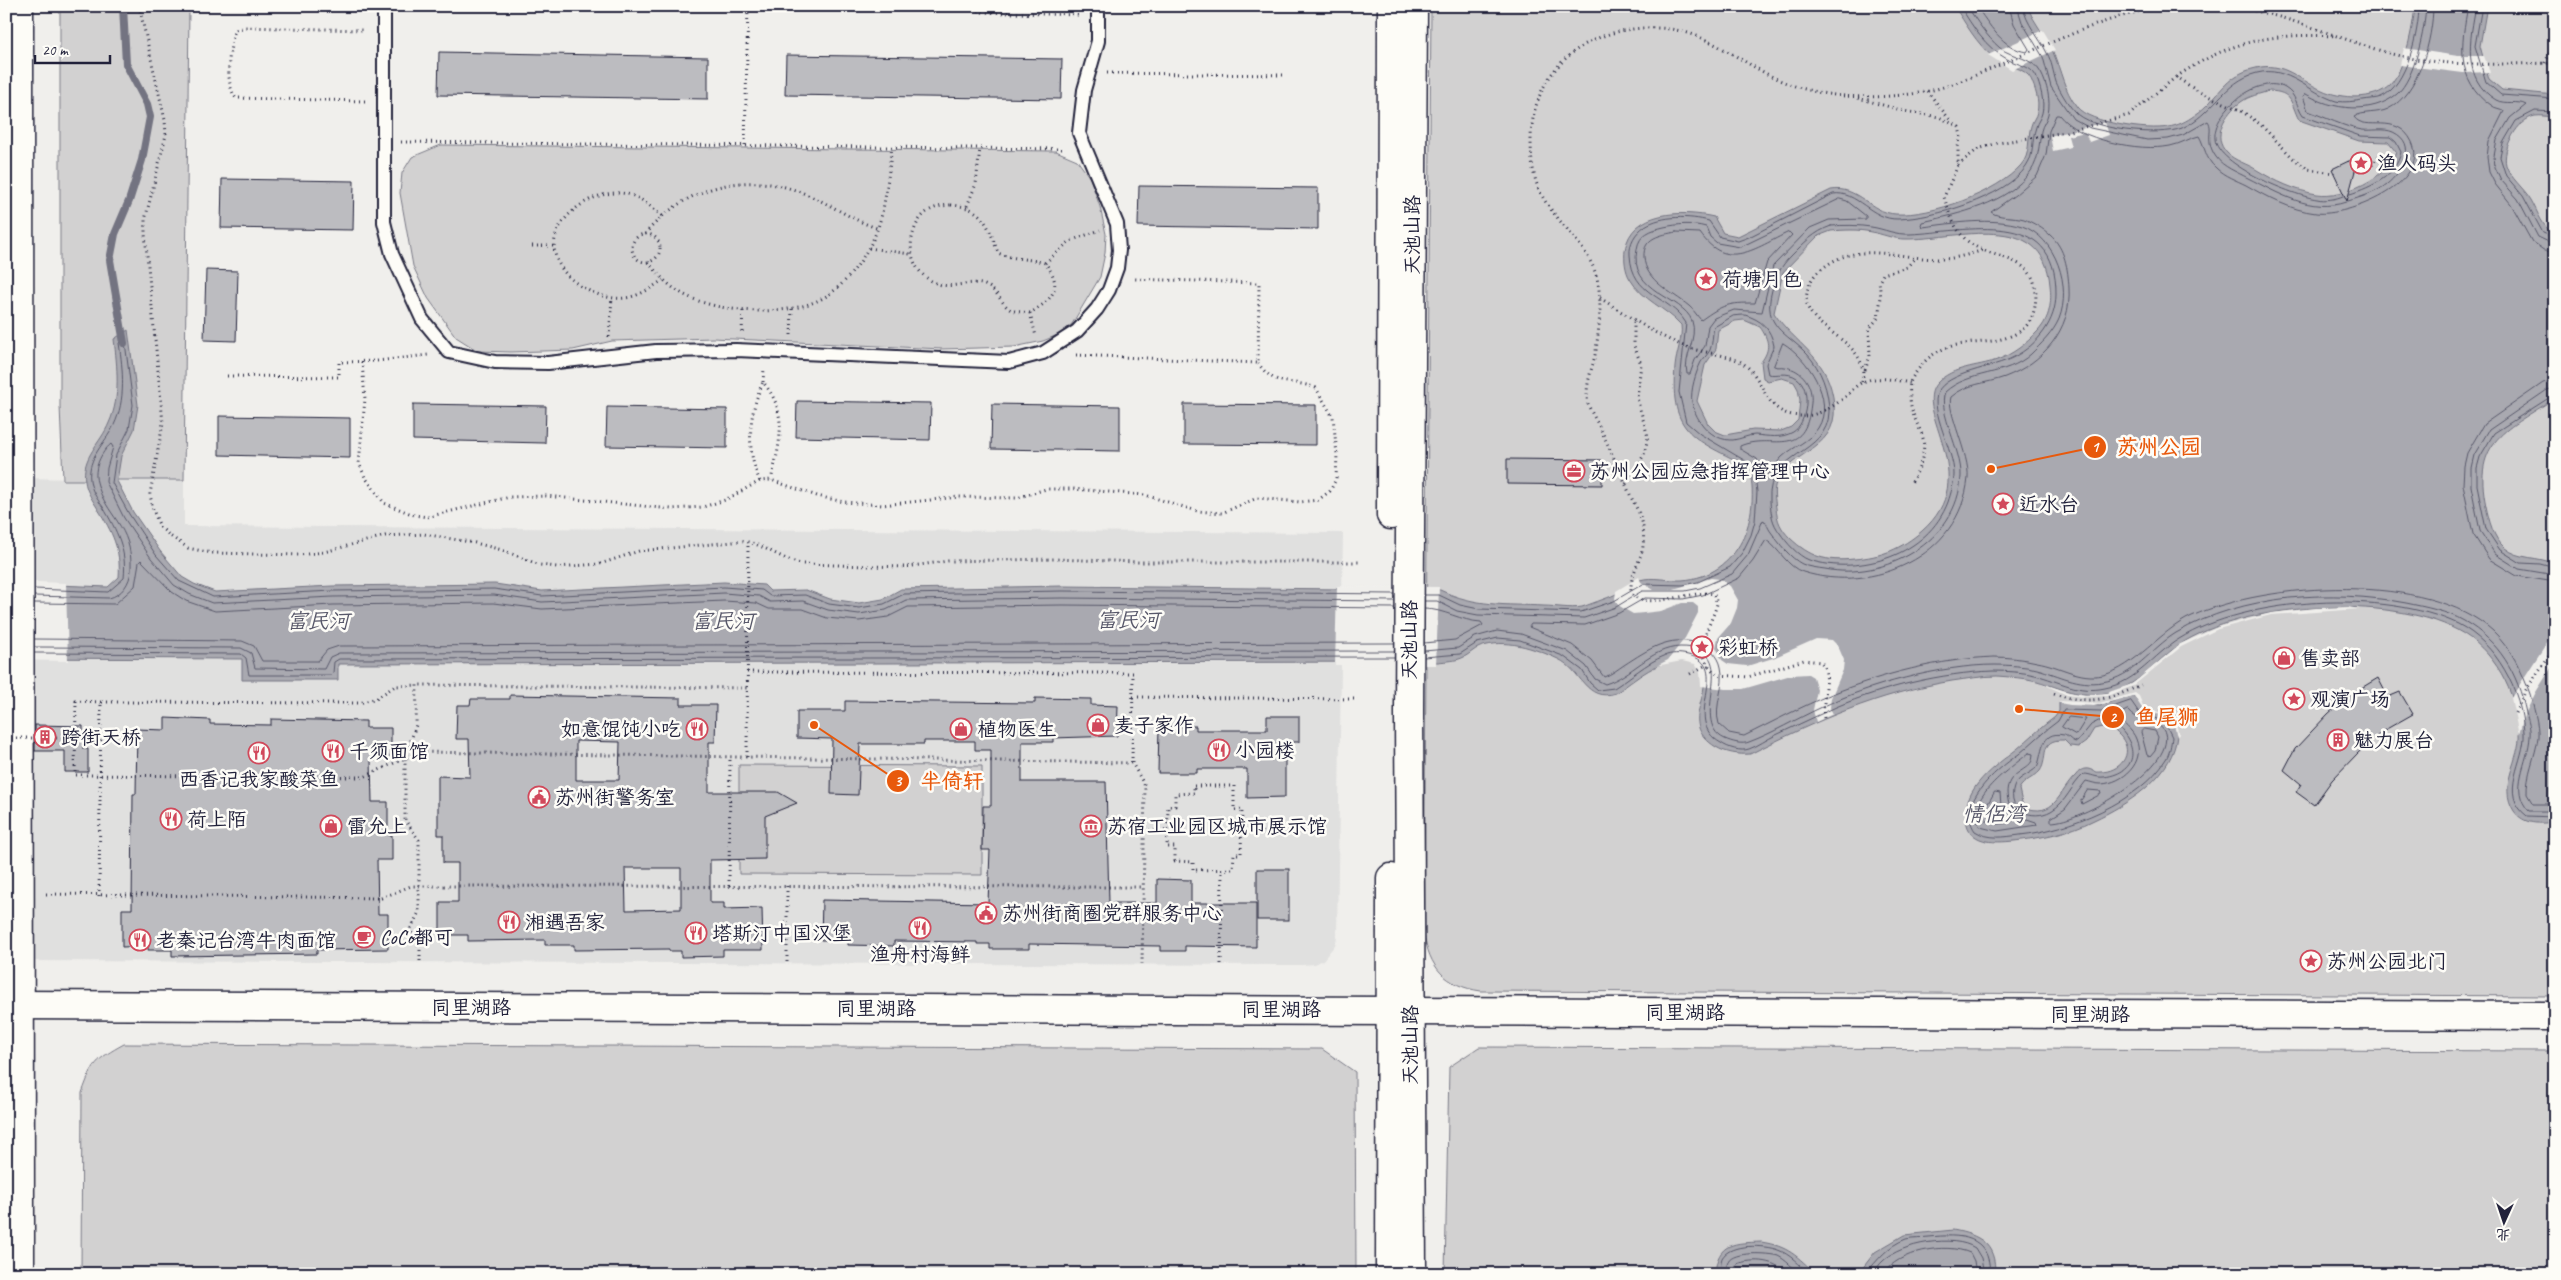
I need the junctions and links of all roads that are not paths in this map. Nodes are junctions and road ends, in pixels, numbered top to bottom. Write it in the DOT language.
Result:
graph roads {
  1 [pos="19,6"];
  2 [pos="384,6"];
  3 [pos="1392,6"];
  4 [pos="1413,6"];
  5 [pos="1098,11"];
  6 [pos="1401,526"];
  7 [pos="12,1005"];
  8 [pos="1400,1010"];
  9 [pos="2555,1016"];
  10 [pos="20,1274"];
  11 [pos="1390,1274"];
  12 [pos="1412,1274"];
  1 -- 7 [label="street"];
  2 -- 5 [label="lane"];
  3 -- 6 [label="street, 天池山路"];
  4 -- 6 [label="street, 天池山路"];
  6 -- 8 [label="street, 天池山路"];
  7 -- 8 [label="street, 同里湖路"];
  7 -- 10 [label="street"];
  8 -- 9 [label="street, 同里湖路"];
  8 -- 11 [label="street, 天池山路"];
  8 -- 12 [label="street, 天池山路"];
}
